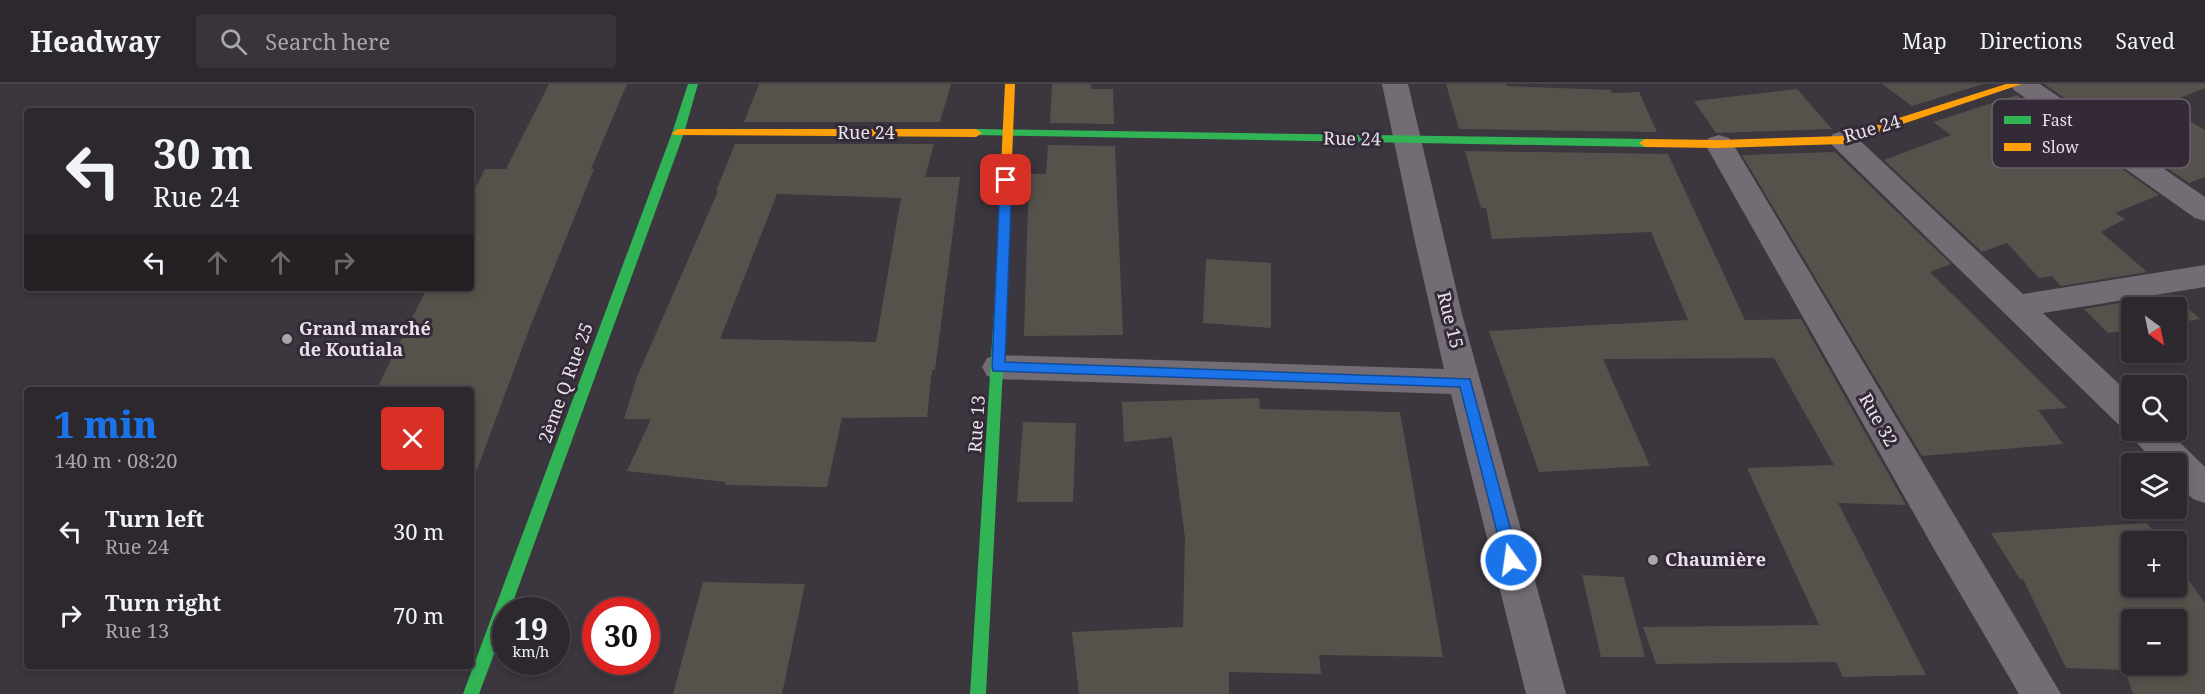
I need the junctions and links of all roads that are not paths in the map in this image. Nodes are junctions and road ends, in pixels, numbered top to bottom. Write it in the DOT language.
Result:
graph roads {
  1 [pos="693,84"];
  2 [pos="1010,84"];
  3 [pos="1395,84"];
  4 [pos="2017,84"];
  5 [pos="2023,84"];
  6 [pos="2044,99"];
  7 [pos="678,132"];
  8 [pos="1008,133"];
  9 [pos="1406,140"];
  10 [pos="1843,140"];
  11 [pos="1719,144"];
  12 [pos="2143,168"];
  13 [pos="2205,211"];
  14 [pos="2205,276"];
  15 [pos="2017,306"];
  16 [pos="998,367"];
  17 [pos="1465,382"];
  18 [pos="2121,406"];
  19 [pos="2156,441"];
  20 [pos="2205,489"];
  21 [pos="471,694"];
  22 [pos="978,694"];
  23 [pos="1546,694"];
  24 [pos="2041,694"];
  1 -- 7 [label="street, 2ème Q Rue 25"];
  2 -- 8 [label="street, Rue 13"];
  3 -- 9 [label="street, Rue 15"];
  4 -- 10 [label="street, Rue 24"];
  5 -- 6 [label="street"];
  7 -- 8 [label="street, Rue 24"];
  7 -- 21 [label="street, 2ème Q Rue 25"];
  8 -- 9 [label="street, Rue 24"];
  8 -- 16 [label="street, Rue 13"];
  9 -- 11 [label="street, Rue 24"];
  9 -- 17 [label="street, Rue 15"];
  10 -- 11 [label="street, Rue 24"];
  10 -- 15 [label="street"];
  11 -- 24 [label="street, Rue 32"];
  12 -- 13 [label="street"];
  14 -- 15 [label="street"];
  15 -- 18 [label="street"];
  16 -- 17 [label="street"];
  16 -- 22 [label="street, Rue 13"];
  17 -- 23 [label="street, Rue 15"];
  19 -- 20 [label="street"];
}
